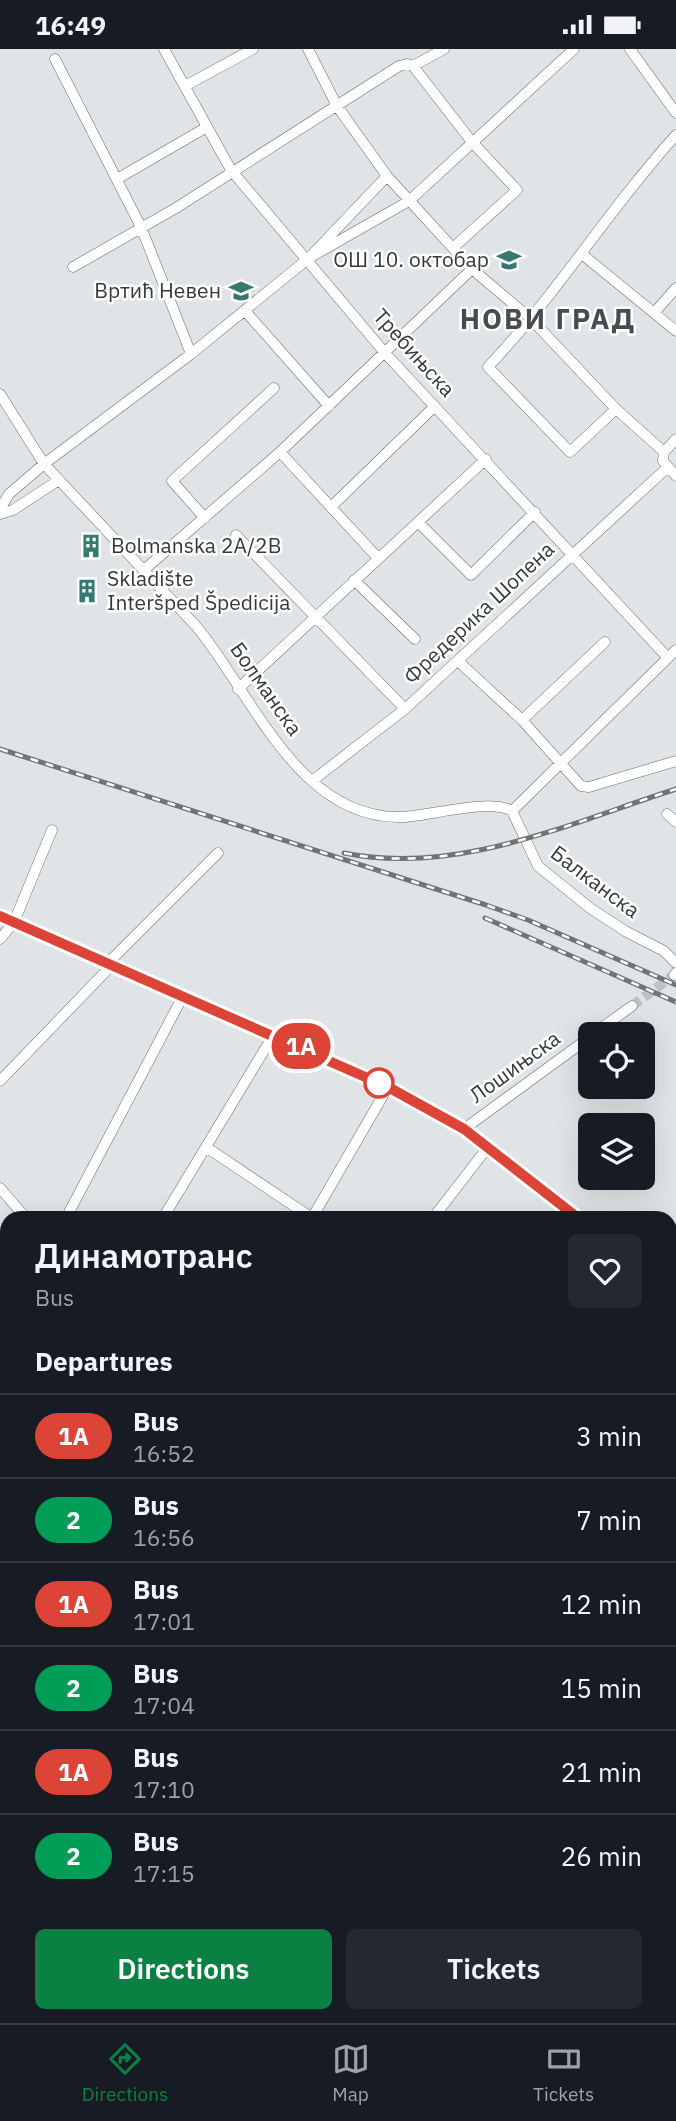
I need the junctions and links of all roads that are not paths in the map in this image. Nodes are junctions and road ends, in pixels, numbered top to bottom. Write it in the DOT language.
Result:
graph roads {
  1 [pos="164,49"];
  2 [pos="253,49"];
  3 [pos="308,49"];
  4 [pos="443,49"];
  5 [pos="574,49"];
  6 [pos="630,49"];
  7 [pos="55,59"];
  8 [pos="413,66"];
  9 [pos="185,86"];
  10 [pos="337,106"];
  11 [pos="676,113"];
  12 [pos="207,127"];
  13 [pos="676,135"];
  14 [pos="472,142"];
  15 [pos="231,170"];
  16 [pos="387,176"];
  17 [pos="117,179"];
  18 [pos="409,201"];
  19 [pos="141,226"];
  20 [pos="454,247"];
  21 [pos="583,255"];
  22 [pos="309,258"];
  23 [pos="73,267"];
  24 [pos="472,269"];
  25 [pos="676,288"];
  26 [pos="246,312"];
  27 [pos="654,313"];
  28 [pos="531,320"];
  29 [pos="676,331"];
  30 [pos="385,353"];
  31 [pos="191,354"];
  32 [pos="274,388"];
  33 [pos="0,394"];
  34 [pos="329,406"];
  35 [pos="435,406"];
  36 [pos="616,409"];
  37 [pos="676,439"];
  38 [pos="664,451"];
  39 [pos="280,452"];
  40 [pos="486,459"];
  41 [pos="44,464"];
  42 [pos="668,467"];
  43 [pos="676,476"];
  44 [pos="59,480"];
  45 [pos="331,507"];
  46 [pos="0,509"];
  47 [pos="535,512"];
  48 [pos="0,514"];
  49 [pos="205,518"];
  50 [pos="418,522"];
  51 [pos="236,535"];
  52 [pos="572,553"];
  53 [pos="378,558"];
  54 [pos="145,569"];
  55 [pos="354,580"];
  56 [pos="314,618"];
  57 [pos="415,639"];
  58 [pos="605,642"];
  59 [pos="676,650"];
  60 [pos="668,658"];
  61 [pos="458,661"];
  62 [pos="238,689"];
  63 [pos="405,709"];
  64 [pos="522,720"];
  65 [pos="676,761"];
  66 [pos="561,765"];
  67 [pos="312,781"];
  68 [pos="512,811"];
  69 [pos="667,814"];
  70 [pos="676,822"];
  71 [pos="52,831"];
  72 [pos="218,853"];
  73 [pos="0,916"];
  74 [pos="14,922"];
  75 [pos="0,939"];
  76 [pos="676,963"];
  77 [pos="110,964"];
  78 [pos="183,996"];
  79 [pos="632,1006"];
  80 [pos="611,1022"];
  81 [pos="274,1034"];
  82 [pos="578,1046"];
  83 [pos="0,1081"];
  84 [pos="388,1087"];
  85 [pos="464,1129"];
  86 [pos="206,1147"];
  87 [pos="488,1147"];
  88 [pos="0,1188"];
  89 [pos="20,1211"];
  90 [pos="70,1211"];
  91 [pos="167,1211"];
  92 [pos="302,1211"];
  93 [pos="316,1211"];
  94 [pos="438,1211"];
  95 [pos="569,1211"];
  1 -- 9 [label="street, Требињска"];
  2 -- 9 [label="street"];
  3 -- 10 [label="street"];
  4 -- 8 [label="street"];
  5 -- 14 [label="street"];
  6 -- 11 [label="street"];
  7 -- 17 [label="street"];
  8 -- 10 [label="street"];
  8 -- 14 [label="street"];
  9 -- 12 [label="street, Требињска"];
  10 -- 15 [label="street"];
  10 -- 16 [label="street"];
  12 -- 15 [label="street, Требињска"];
  12 -- 17 [label="street"];
  13 -- 21 [label="street"];
  14 -- 18 [label="street"];
  14 -- 20 [label="street"];
  15 -- 19 [label="street"];
  15 -- 22 [label="street, Требињска"];
  16 -- 18 [label="street"];
  16 -- 22 [label="street"];
  17 -- 19 [label="street"];
  18 -- 20 [label="street"];
  18 -- 22 [label="street"];
  19 -- 23 [label="street"];
  19 -- 31 [label="street"];
  20 -- 24 [label="street"];
  21 -- 27 [label="street"];
  21 -- 28 [label="street"];
  22 -- 26 [label="street"];
  22 -- 30 [label="street, Требињска"];
  24 -- 28 [label="street"];
  24 -- 30 [label="street"];
  25 -- 27 [label="street"];
  26 -- 31 [label="street"];
  26 -- 34 [label="street"];
  27 -- 29 [label="street"];
  28 -- 36 [label="street"];
  28 -- 36 [label="street"];
  30 -- 34 [label="street"];
  30 -- 35 [label="street, Требињска"];
  31 -- 41 [label="street"];
  32 -- 49 [label="street"];
  33 -- 41 [label="street, Болманска"];
  34 -- 39 [label="street"];
  35 -- 40 [label="street, Требињска"];
  35 -- 45 [label="street"];
  36 -- 38 [label="street"];
  37 -- 38 [label="street"];
  38 -- 42 [label="street"];
  39 -- 45 [label="street"];
  39 -- 49 [label="street"];
  40 -- 47 [label="street, Требињска"];
  40 -- 50 [label="street"];
  41 -- 44 [label="street, Болманска"];
  41 -- 46 [label="street"];
  42 -- 43 [label="street"];
  42 -- 52 [label="street, Фредерика Шопена"];
  44 -- 48 [label="street"];
  44 -- 54 [label="street, Болманска"];
  45 -- 53 [label="street"];
  47 -- 50 [label="street"];
  47 -- 52 [label="street, Требињска"];
  49 -- 54 [label="street"];
  50 -- 53 [label="street"];
  51 -- 56 [label="street"];
  52 -- 60 [label="street, Требињска"];
  52 -- 61 [label="street, Фредерика Шопена"];
  53 -- 55 [label="street"];
  54 -- 62 [label="street, Болманска"];
  55 -- 56 [label="street"];
  55 -- 57 [label="street"];
  56 -- 62 [label="street"];
  56 -- 63 [label="street"];
  58 -- 64 [label="street"];
  59 -- 60 [label="street"];
  60 -- 66 [label="street"];
  61 -- 63 [label="street, Фредерика Шопена"];
  61 -- 64 [label="street"];
  62 -- 67 [label="street, Болманска"];
  63 -- 67 [label="street, Фредерика Шопена"];
  64 -- 66 [label="street"];
  65 -- 66 [label="street"];
  66 -- 68 [label="street"];
  67 -- 68 [label="street, Болманска"];
  68 -- 76 [label="street, Балканска"];
  69 -- 70 [label="street"];
  71 -- 74 [label="street"];
  72 -- 77 [label="street"];
  73 -- 74 [label="main road"];
  74 -- 75 [label="street"];
  74 -- 77 [label="main road"];
  77 -- 78 [label="main road"];
  77 -- 83 [label="street"];
  78 -- 81 [label="main road"];
  78 -- 90 [label="street"];
  79 -- 80 [label="street, Лошињска"];
  81 -- 84 [label="main road"];
  81 -- 86 [label="street"];
  82 -- 85 [label="street, Лошињска"];
  84 -- 85 [label="main road"];
  84 -- 93 [label="street"];
  85 -- 87 [label="main road"];
  86 -- 91 [label="street"];
  86 -- 92 [label="street"];
  87 -- 94 [label="street"];
  87 -- 95 [label="main road"];
  88 -- 89 [label="street"];
}
